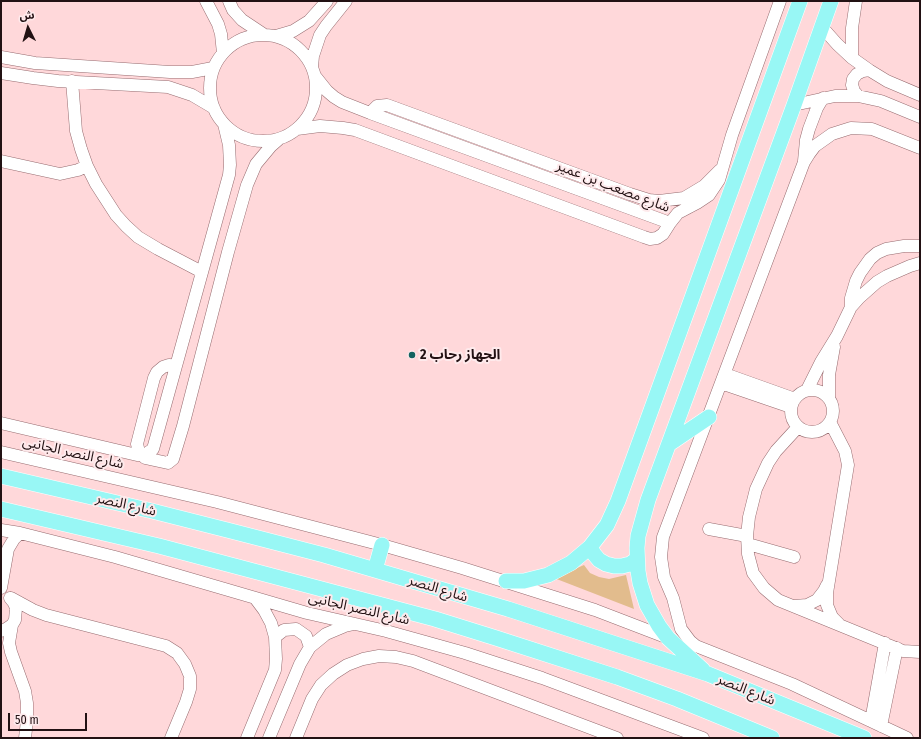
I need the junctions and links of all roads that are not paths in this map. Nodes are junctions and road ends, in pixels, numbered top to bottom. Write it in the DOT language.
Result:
graph roads {
  1 [pos="206,1"];
  2 [pos="229,1"];
  3 [pos="327,1"];
  4 [pos="346,1"];
  5 [pos="780,1"];
  6 [pos="800,1"];
  7 [pos="830,1"];
  8 [pos="856,1"];
  9 [pos="821,26"];
  10 [pos="263,34"];
  11 [pos="276,36"];
  12 [pos="223,53"];
  13 [pos="1,57"];
  14 [pos="852,58"];
  15 [pos="213,68"];
  16 [pos="869,70"];
  17 [pos="314,71"];
  18 [pos="1,73"];
  19 [pos="72,81"];
  20 [pos="920,88"];
  21 [pos="906,89"];
  22 [pos="920,95"];
  23 [pos="858,96"];
  24 [pos="823,98"];
  25 [pos="794,105"];
  26 [pos="214,108"];
  27 [pos="370,114"];
  28 [pos="920,117"];
  29 [pos="224,124"];
  30 [pos="297,129"];
  31 [pos="280,139"];
  32 [pos="920,148"];
  33 [pos="1,161"];
  34 [pos="804,162"];
  35 [pos="87,166"];
  36 [pos="722,168"];
  37 [pos="670,223"];
  38 [pos="214,229"];
  39 [pos="233,234"];
  40 [pos="920,246"];
  41 [pos="920,263"];
  42 [pos="202,272"];
  43 [pos="851,307"];
  44 [pos="188,323"];
  45 [pos="208,329"];
  46 [pos="837,336"];
  47 [pos="176,366"];
  48 [pos="723,379"];
  49 [pos="807,390"];
  50 [pos="829,398"];
  51 [pos="793,403"];
  52 [pos="709,417"];
  53 [pos="161,421"];
  54 [pos="830,422"];
  55 [pos="1,423"];
  56 [pos="183,426"];
  57 [pos="798,427"];
  58 [pos="669,444"];
  59 [pos="1,452"];
  60 [pos="142,456"];
  61 [pos="1,476"];
  62 [pos="1,509"];
  63 [pos="709,529"];
  64 [pos="1,530"];
  65 [pos="20,533"];
  66 [pos="1,540"];
  67 [pos="747,540"];
  68 [pos="382,545"];
  69 [pos="590,546"];
  70 [pos="1,557"];
  71 [pos="794,557"];
  72 [pos="637,559"];
  73 [pos="376,570"];
  74 [pos="829,578"];
  75 [pos="506,581"];
  76 [pos="1,588"];
  77 [pos="6,596"];
  78 [pos="255,598"];
  79 [pos="795,606"];
  80 [pos="46,614"];
  81 [pos="357,624"];
  82 [pos="840,625"];
  83 [pos="9,626"];
  84 [pos="275,637"];
  85 [pos="1,638"];
  86 [pos="668,638"];
  87 [pos="885,643"];
  88 [pos="310,647"];
  89 [pos="897,648"];
  90 [pos="11,652"];
  91 [pos="920,652"];
  92 [pos="708,674"];
  93 [pos="881,699"];
  94 [pos="876,724"];
  95 [pos="25,738"];
  96 [pos="171,738"];
  97 [pos="247,738"];
  98 [pos="269,738"];
  99 [pos="296,738"];
  100 [pos="617,738"];
  101 [pos="703,738"];
  102 [pos="772,738"];
  103 [pos="864,738"];
  104 [pos="907,738"];
  1 -- 12 [label="street"];
  2 -- 10 [label="street"];
  3 -- 11 [label="street"];
  4 -- 17 [label="street"];
  5 -- 36 [label="street"];
  6 -- 69 [label="main road"];
  7 -- 9 [label="main road"];
  8 -- 14 [label="street"];
  9 -- 14 [label="street"];
  9 -- 25 [label="main road"];
  10 -- 11 [label="street"];
  10 -- 12 [label="street"];
  11 -- 17 [label="street"];
  12 -- 15 [label="street"];
  13 -- 15 [label="street"];
  14 -- 16 [label="street"];
  15 -- 26 [label="street"];
  16 -- 21 [label="street"];
  16 -- 23 [label="street"];
  17 -- 27 [label="street, شارع مصعب بن عمير"];
  17 -- 30 [label="street"];
  18 -- 19 [label="street"];
  19 -- 26 [label="street"];
  19 -- 35 [label="street"];
  20 -- 21 [label="street"];
  21 -- 22 [label="street"];
  23 -- 24 [label="street"];
  23 -- 28 [label="street"];
  24 -- 25 [label="street"];
  24 -- 34 [label="street"];
  25 -- 58 [label="main road"];
  26 -- 29 [label="street"];
  27 -- 36 [label="street"];
  27 -- 37 [label="street, شارع مصعب بن عمير"];
  29 -- 31 [label="street"];
  29 -- 38 [label="street"];
  30 -- 31 [label="street"];
  30 -- 37 [label="street, شارع مصعب بن عمير"];
  31 -- 39 [label="street"];
  32 -- 34 [label="street"];
  33 -- 35 [label="street"];
  34 -- 48 [label="street"];
  35 -- 42 [label="street"];
  36 -- 37 [label="street"];
  38 -- 39 [label="street"];
  38 -- 42 [label="street"];
  39 -- 45 [label="street"];
  40 -- 43 [label="street"];
  41 -- 43 [label="street"];
  42 -- 44 [label="street"];
  43 -- 46 [label="street"];
  44 -- 45 [label="street"];
  44 -- 47 [label="street"];
  45 -- 56 [label="street"];
  46 -- 49 [label="street"];
  46 -- 50 [label="street"];
  47 -- 53 [label="street"];
  47 -- 60 [label="street"];
  48 -- 51 [label="street"];
  48 -- 52 [label="street"];
  49 -- 50 [label="street"];
  49 -- 51 [label="street"];
  50 -- 54 [label="street"];
  51 -- 57 [label="street"];
  52 -- 58 [label="main road"];
  52 -- 94 [label="street"];
  53 -- 56 [label="street"];
  53 -- 60 [label="street"];
  54 -- 57 [label="street"];
  54 -- 74 [label="street"];
  55 -- 60 [label="street"];
  56 -- 60 [label="street"];
  57 -- 67 [label="street"];
  58 -- 72 [label="main road"];
  59 -- 68 [label="street, شارع النصر الجانبى"];
  61 -- 73 [label="main road, شارع النصر"];
  62 -- 102 [label="main road"];
  63 -- 67 [label="street"];
  64 -- 65 [label="street, شارع النصر الجانبى"];
  65 -- 76 [label="street"];
  65 -- 78 [label="street, شارع النصر الجانبى"];
  66 -- 70 [label="street"];
  67 -- 71 [label="street"];
  67 -- 79 [label="street"];
  68 -- 73 [label="main road"];
  68 -- 75 [label="street, شارع النصر الجانبى"];
  69 -- 72 [label="main road"];
  69 -- 75 [label="main road"];
  72 -- 86 [label="main road"];
  73 -- 92 [label="main road, شارع النصر"];
  74 -- 79 [label="street"];
  74 -- 82 [label="street"];
  75 -- 86 [label="street, شارع النصر الجانبى"];
  77 -- 80 [label="street"];
  77 -- 83 [label="street"];
  78 -- 81 [label="street, شارع النصر الجانبى"];
  78 -- 84 [label="street"];
  79 -- 82 [label="street"];
  80 -- 83 [label="street"];
  80 -- 96 [label="street"];
  81 -- 88 [label="street"];
  81 -- 101 [label="street, شارع النصر الجانبى"];
  82 -- 87 [label="street"];
  83 -- 90 [label="street"];
  84 -- 88 [label="street"];
  84 -- 97 [label="street"];
  85 -- 90 [label="street"];
  86 -- 92 [label="main road"];
  87 -- 89 [label="street"];
  87 -- 93 [label="street"];
  88 -- 98 [label="street"];
  89 -- 91 [label="street"];
  89 -- 93 [label="street"];
  90 -- 95 [label="street"];
  92 -- 103 [label="main road, شارع النصر"];
  93 -- 94 [label="street"];
  94 -- 104 [label="street"];
  99 -- 100 [label="street"];
}
